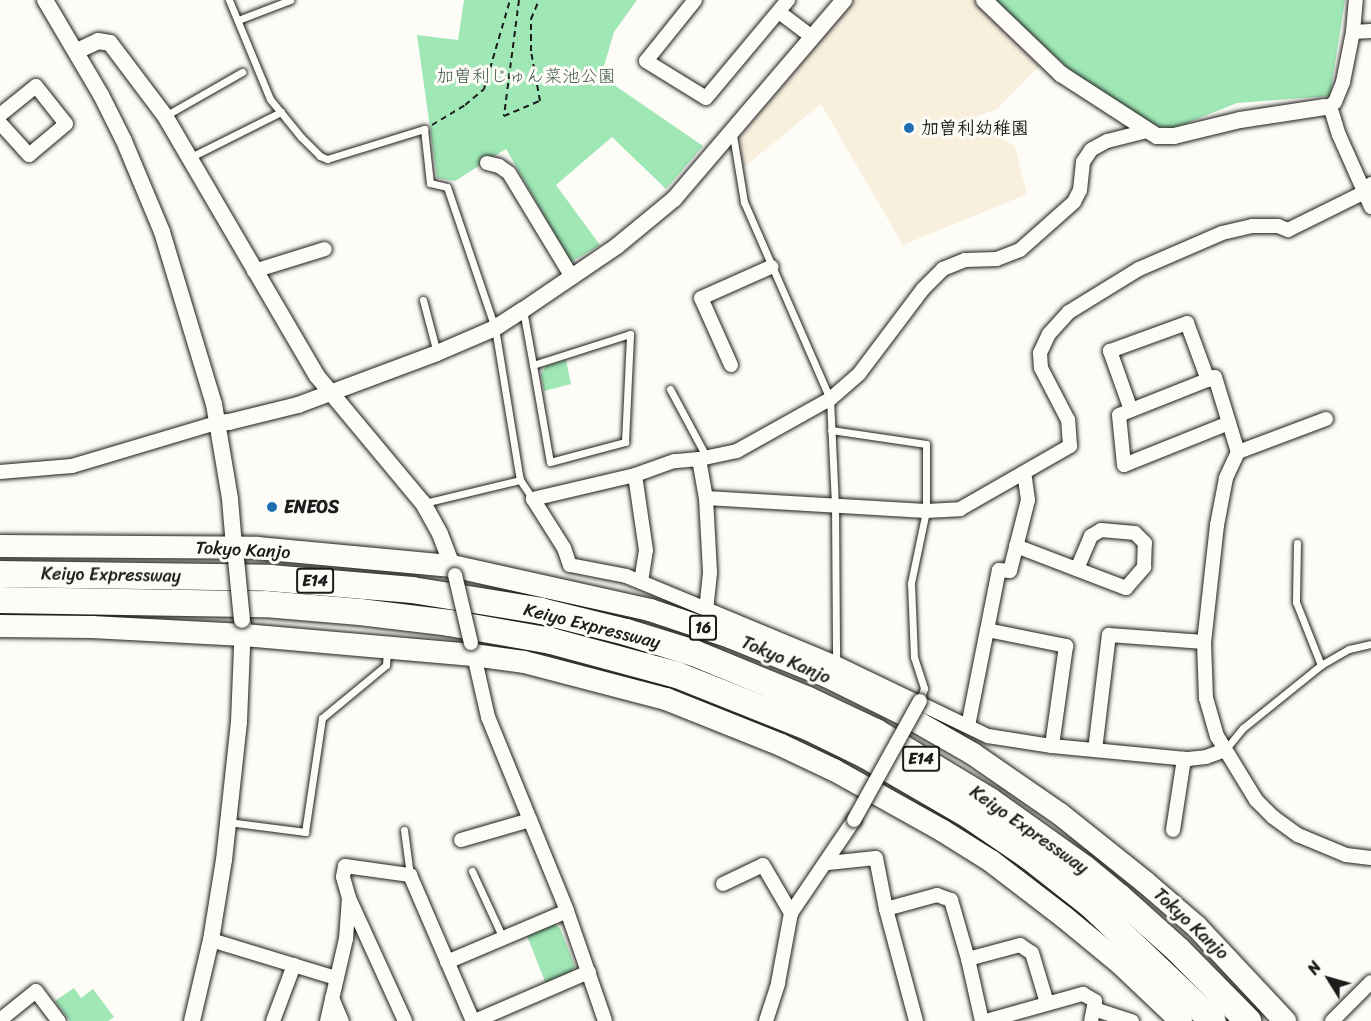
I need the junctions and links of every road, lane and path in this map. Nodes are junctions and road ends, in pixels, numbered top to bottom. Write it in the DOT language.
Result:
graph roads {
  1 [pos="45,0"];
  2 [pos="229,0"];
  3 [pos="290,0"];
  4 [pos="510,0"];
  5 [pos="519,0"];
  6 [pos="539,0"];
  7 [pos="695,0"];
  8 [pos="788,0"];
  9 [pos="844,0"];
  10 [pos="984,0"];
  11 [pos="1356,0"];
  12 [pos="778,12"];
  13 [pos="238,20"];
  14 [pos="1371,31"];
  15 [pos="1353,32"];
  16 [pos="812,37"];
  17 [pos="77,51"];
  18 [pos="242,72"];
  19 [pos="1327,106"];
  20 [pos="280,112"];
  21 [pos="0,115"];
  22 [pos="165,116"];
  23 [pos="0,123"];
  24 [pos="424,129"];
  25 [pos="1147,131"];
  26 [pos="733,132"];
  27 [pos="189,158"];
  28 [pos="487,163"];
  29 [pos="1367,188"];
  30 [pos="1371,207"];
  31 [pos="325,249"];
  32 [pos="771,267"];
  33 [pos="255,271"];
  34 [pos="572,277"];
  35 [pos="423,300"];
  36 [pos="524,310"];
  37 [pos="495,328"];
  38 [pos="437,353"];
  39 [pos="731,365"];
  40 [pos="533,366"];
  41 [pos="1208,380"];
  42 [pos="670,389"];
  43 [pos="330,393"];
  44 [pos="830,399"];
  45 [pos="1131,410"];
  46 [pos="1326,419"];
  47 [pos="216,423"];
  48 [pos="1229,423"];
  49 [pos="831,430"];
  50 [pos="1238,452"];
  51 [pos="702,458"];
  52 [pos="0,472"];
  53 [pos="1024,473"];
  54 [pos="635,475"];
  55 [pos="520,480"];
  56 [pos="706,498"];
  57 [pos="533,499"];
  58 [pos="423,503"];
  59 [pos="835,504"];
  60 [pos="926,511"];
  61 [pos="1297,543"];
  62 [pos="0,546"];
  63 [pos="1016,546"];
  64 [pos="235,554"];
  65 [pos="1077,569"];
  66 [pos="453,571"];
  67 [pos="0,574"];
  68 [pos="641,582"];
  69 [pos="0,600"];
  70 [pos="706,609"];
  71 [pos="0,626"];
  72 [pos="243,628"];
  73 [pos="987,630"];
  74 [pos="1204,642"];
  75 [pos="1371,644"];
  76 [pos="387,646"];
  77 [pos="472,649"];
  78 [pos="836,663"];
  79 [pos="1321,665"];
  80 [pos="920,701"];
  81 [pos="968,726"];
  82 [pos="1052,746"];
  83 [pos="1095,750"];
  84 [pos="1225,750"];
  85 [pos="1185,759"];
  86 [pos="530,820"];
  87 [pos="228,822"];
  88 [pos="404,830"];
  89 [pos="1173,830"];
  90 [pos="461,840"];
  91 [pos="1371,858"];
  92 [pos="828,863"];
  93 [pos="472,871"];
  94 [pos="410,875"];
  95 [pos="723,884"];
  96 [pos="349,898"];
  97 [pos="886,909"];
  98 [pos="567,911"];
  99 [pos="792,913"];
  100 [pos="504,938"];
  101 [pos="211,940"];
  102 [pos="968,959"];
  103 [pos="447,962"];
  104 [pos="294,965"];
  105 [pos="589,972"];
  106 [pos="336,978"];
  107 [pos="1371,982"];
  108 [pos="332,998"];
  109 [pos="1047,1003"];
  110 [pos="1092,1015"];
  111 [pos="0,1020"];
  112 [pos="59,1021"];
  113 [pos="192,1021"];
  114 [pos="273,1021"];
  115 [pos="327,1021"];
  116 [pos="342,1021"];
  117 [pos="405,1021"];
  118 [pos="474,1021"];
  119 [pos="606,1021"];
  120 [pos="766,1021"];
  121 [pos="916,1021"];
  122 [pos="984,1021"];
  123 [pos="1132,1021"];
  124 [pos="1181,1021"];
  125 [pos="1213,1021"];
  126 [pos="1248,1021"];
  127 [pos="1285,1021"];
  128 [pos="1332,1021"];
  1 -- 17 [label="street"];
  2 -- 13 [label="lane"];
  3 -- 13 [label="lane"];
  4 -- 24 [label="path"];
  5 -- 6 [label="path"];
  7 -- 12 [label="street"];
  8 -- 12 [label="street"];
  9 -- 16 [label="street"];
  10 -- 25 [label="street"];
  11 -- 15 [label="street"];
  12 -- 16 [label="street"];
  13 -- 20 [label="lane"];
  14 -- 15 [label="street"];
  15 -- 19 [label="street"];
  16 -- 26 [label="street"];
  17 -- 22 [label="street"];
  17 -- 47 [label="street"];
  18 -- 22 [label="lane"];
  19 -- 25 [label="street"];
  19 -- 29 [label="street"];
  20 -- 24 [label="lane"];
  20 -- 27 [label="lane"];
  21 -- 23 [label="street"];
  22 -- 27 [label="street"];
  24 -- 37 [label="lane"];
  25 -- 44 [label="street"];
  26 -- 32 [label="lane"];
  26 -- 34 [label="street"];
  27 -- 33 [label="street"];
  28 -- 34 [label="street"];
  29 -- 30 [label="street"];
  29 -- 53 [label="street"];
  31 -- 33 [label="street"];
  32 -- 39 [label="street"];
  32 -- 44 [label="lane"];
  33 -- 43 [label="street"];
  34 -- 36 [label="street"];
  35 -- 38 [label="lane"];
  36 -- 37 [label="street"];
  36 -- 40 [label="lane"];
  37 -- 38 [label="street"];
  37 -- 55 [label="lane"];
  38 -- 43 [label="street"];
  40 -- 40 [label="lane"];
  41 -- 45 [label="street"];
  41 -- 45 [label="street"];
  41 -- 48 [label="street"];
  42 -- 51 [label="lane"];
  43 -- 47 [label="street"];
  43 -- 58 [label="street"];
  44 -- 49 [label="lane"];
  44 -- 51 [label="street"];
  45 -- 48 [label="street"];
  46 -- 50 [label="street"];
  47 -- 52 [label="street"];
  47 -- 64 [label="street"];
  48 -- 50 [label="street"];
  49 -- 59 [label="lane"];
  49 -- 60 [label="lane"];
  50 -- 74 [label="street"];
  51 -- 54 [label="street"];
  51 -- 56 [label="street"];
  53 -- 60 [label="street"];
  53 -- 63 [label="street"];
  54 -- 57 [label="street"];
  54 -- 68 [label="street"];
  55 -- 57 [label="lane"];
  55 -- 58 [label="lane"];
  56 -- 59 [label="street"];
  56 -- 70 [label="street"];
  57 -- 68 [label="street"];
  58 -- 66 [label="street"];
  59 -- 60 [label="street"];
  59 -- 78 [label="lane"];
  60 -- 80 [label="lane"];
  61 -- 79 [label="lane"];
  62 -- 64 [label="highway, Tokyo Kanjo / 16"];
  63 -- 65 [label="street"];
  63 -- 73 [label="street"];
  64 -- 66 [label="highway, Tokyo Kanjo / 16"];
  64 -- 72 [label="street, bridge"];
  65 -- 65 [label="street"];
  66 -- 77 [label="street, bridge"];
  66 -- 127 [label="highway, Tokyo Kanjo / 16"];
  67 -- 126 [label="highway, Keiyo Expressway / E14"];
  68 -- 70 [label="street"];
  69 -- 125 [label="highway, Keiyo Expressway / E14"];
  70 -- 78 [label="street"];
  71 -- 72 [label="highway"];
  72 -- 76 [label="highway"];
  72 -- 87 [label="street"];
  73 -- 81 [label="street"];
  73 -- 82 [label="street"];
  74 -- 83 [label="street"];
  74 -- 84 [label="street"];
  75 -- 79 [label="lane"];
  76 -- 77 [label="highway"];
  76 -- 87 [label="lane"];
  77 -- 86 [label="street"];
  77 -- 124 [label="highway"];
  78 -- 80 [label="street"];
  79 -- 84 [label="lane"];
  80 -- 81 [label="street"];
  80 -- 92 [label="street, bridge"];
  81 -- 82 [label="street"];
  82 -- 83 [label="street"];
  83 -- 85 [label="street"];
  84 -- 85 [label="street"];
  84 -- 91 [label="street"];
  85 -- 89 [label="street"];
  86 -- 90 [label="street"];
  86 -- 98 [label="street"];
  87 -- 101 [label="street"];
  88 -- 94 [label="lane"];
  92 -- 97 [label="street"];
  92 -- 99 [label="street"];
  93 -- 100 [label="lane"];
  94 -- 96 [label="street"];
  94 -- 103 [label="street"];
  95 -- 99 [label="street"];
  96 -- 106 [label="street"];
  96 -- 117 [label="street"];
  97 -- 102 [label="street"];
  97 -- 121 [label="street"];
  98 -- 100 [label="street"];
  98 -- 105 [label="street"];
  99 -- 120 [label="street"];
  100 -- 103 [label="street"];
  101 -- 104 [label="street"];
  101 -- 113 [label="street"];
  102 -- 109 [label="street"];
  102 -- 122 [label="street"];
  103 -- 118 [label="street"];
  104 -- 106 [label="street"];
  104 -- 114 [label="street"];
  105 -- 118 [label="street"];
  105 -- 119 [label="street"];
  106 -- 108 [label="street"];
  107 -- 128 [label="street"];
  108 -- 115 [label="street"];
  108 -- 116 [label="street"];
  109 -- 110 [label="street"];
  109 -- 122 [label="street"];
  110 -- 123 [label="street"];
  111 -- 112 [label="street"];
}
